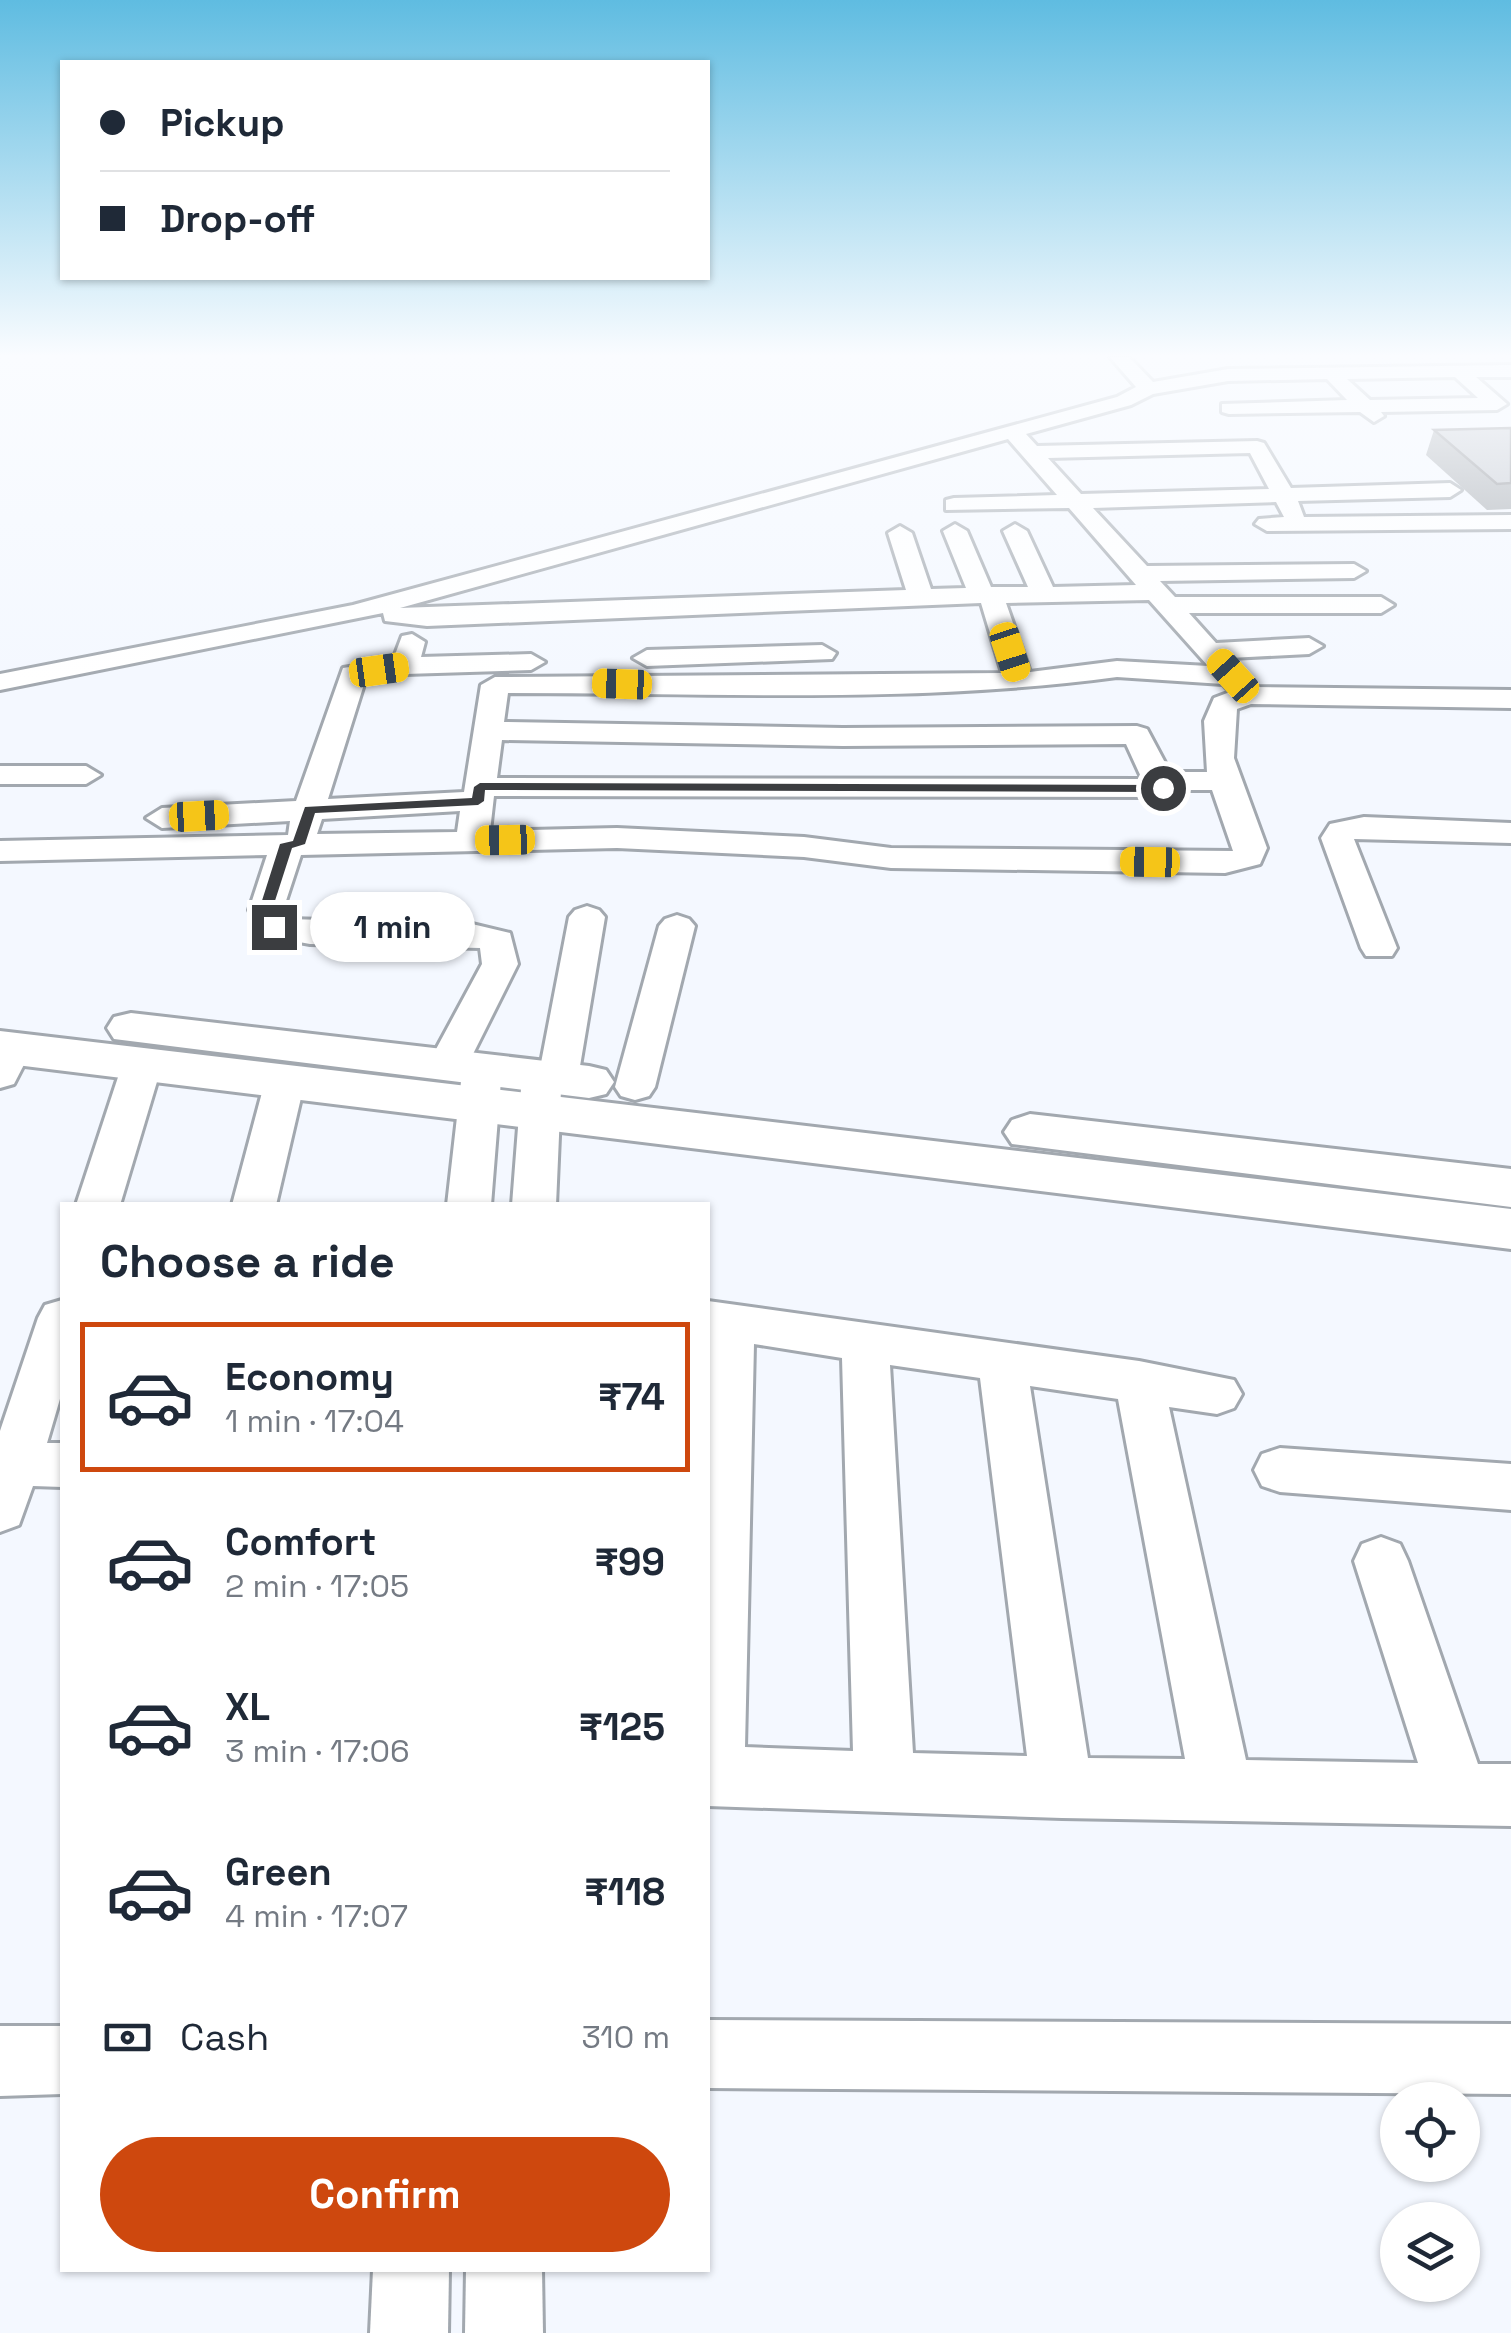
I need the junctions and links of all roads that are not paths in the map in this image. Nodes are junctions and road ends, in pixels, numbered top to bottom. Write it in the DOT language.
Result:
graph roads {
  1 [pos="889,466"];
  2 [pos="1065,466"];
  3 [pos="1268,466"];
  4 [pos="1045,467"];
  5 [pos="1450,490"];
  6 [pos="1281,496"];
  7 [pos="1075,500"];
  8 [pos="952,507"];
  9 [pos="1511,522"];
  10 [pos="1300,524"];
  11 [pos="1246,525"];
  12 [pos="1100,526"];
  13 [pos="1137,526"];
  14 [pos="1015,531"];
  15 [pos="900,533"];
  16 [pos="1354,571"];
  17 [pos="1157,590"];
  18 [pos="1044,594"];
  19 [pos="986,595"];
  20 [pos="920,597"];
  21 [pos="818,599"];
  22 [pos="1381,605"];
  23 [pos="356,612"];
  24 [pos="420,618"];
  25 [pos="1310,646"];
  26 [pos="1210,651"];
  27 [pos="822,653"];
  28 [pos="405,666"];
  29 [pos="1008,681"];
  30 [pos="0,682"];
  31 [pos="622,684"];
  32 [pos="824,686"];
  33 [pos="1240,695"];
  34 [pos="1511,699"];
  35 [pos="1511,709"];
  36 [pos="488,731"];
  37 [pos="619,732"];
  38 [pos="1009,735"];
  39 [pos="0,775"];
  40 [pos="86,775"];
  41 [pos="1225,780"];
  42 [pos="1161,784"];
  43 [pos="610,787"];
  44 [pos="479,794"];
  45 [pos="310,810"];
  46 [pos="162,818"];
  47 [pos="1178,822"];
  48 [pos="1511,833"];
  49 [pos="606,838"];
  50 [pos="472,841"];
  51 [pos="292,844"];
  52 [pos="0,851"];
  53 [pos="588,918"];
  54 [pos="677,926"];
  55 [pos="1379,948"];
  56 [pos="3,1046"];
  57 [pos="142,1065"];
  58 [pos="469,1079"];
  59 [pos="284,1085"];
  60 [pos="635,1087"];
  61 [pos="547,1089"];
  62 [pos="1511,1188"];
  63 [pos="99,1202"];
  64 [pos="255,1202"];
  65 [pos="470,1202"];
  66 [pos="534,1202"];
  67 [pos="1511,1229"];
  68 [pos="720,1321"];
  69 [pos="60,1332"];
  70 [pos="864,1343"];
  71 [pos="1002,1364"];
  72 [pos="1139,1381"];
  73 [pos="1217,1394"];
  74 [pos="1280,1470"];
  75 [pos="19,1475"];
  76 [pos="1511,1487"];
  77 [pos="1381,1562"];
  78 [pos="711,1776"];
  79 [pos="884,1780"];
  80 [pos="1062,1788"];
  81 [pos="1221,1788"];
  82 [pos="1484,1794"];
  83 [pos="710,2054"];
  84 [pos="1511,2059"];
  85 [pos="60,2060"];
  86 [pos="0,2061"];
  87 [pos="411,2272"];
  88 [pos="504,2272"];
  89 [pos="409,2333"];
  90 [pos="504,2333"];
  1 -- 23 [label="street"];
  2 -- 4 [label="street"];
  3 -- 6 [label="street"];
  4 -- 7 [label="street"];
  4 -- 8 [label="street"];
  5 -- 6 [label="street"];
  6 -- 7 [label="street"];
  6 -- 10 [label="street"];
  7 -- 8 [label="street"];
  7 -- 12 [label="street"];
  8 -- 19 [label="street"];
  9 -- 10 [label="street"];
  10 -- 11 [label="street"];
  12 -- 13 [label="street"];
  12 -- 17 [label="street"];
  14 -- 18 [label="street"];
  15 -- 20 [label="street"];
  16 -- 17 [label="street"];
  17 -- 18 [label="street"];
  17 -- 22 [label="street"];
  17 -- 26 [label="street"];
  18 -- 19 [label="street"];
  19 -- 20 [label="street"];
  19 -- 29 [label="street"];
  20 -- 21 [label="street"];
  21 -- 24 [label="street"];
  21 -- 27 [label="street"];
  23 -- 24 [label="street"];
  23 -- 30 [label="street"];
  24 -- 28 [label="street"];
  25 -- 26 [label="street"];
  26 -- 33 [label="street"];
  27 -- 28 [label="street"];
  27 -- 32 [label="street"];
  28 -- 45 [label="street"];
  29 -- 32 [label="street"];
  29 -- 33 [label="street"];
  29 -- 38 [label="street"];
  31 -- 32 [label="street"];
  31 -- 36 [label="street"];
  31 -- 37 [label="street"];
  33 -- 34 [label="street"];
  33 -- 35 [label="street"];
  33 -- 41 [label="street"];
  36 -- 37 [label="street"];
  36 -- 44 [label="street"];
  37 -- 38 [label="street"];
  37 -- 43 [label="street"];
  38 -- 42 [label="street"];
  39 -- 40 [label="street"];
  41 -- 42 [label="street"];
  41 -- 49 [label="street"];
  42 -- 43 [label="street"];
  42 -- 47 [label="street"];
  43 -- 44 [label="street"];
  43 -- 49 [label="street"];
  44 -- 45 [label="street"];
  44 -- 50 [label="street"];
  45 -- 46 [label="street"];
  45 -- 51 [label="street"];
  48 -- 55 [label="street"];
  49 -- 50 [label="street"];
  50 -- 51 [label="street"];
  51 -- 52 [label="street"];
  51 -- 58 [label="street"];
  53 -- 61 [label="street"];
  54 -- 60 [label="street"];
  56 -- 57 [label="main road"];
  56 -- 58 [label="main road"];
  57 -- 59 [label="main road"];
  57 -- 63 [label="street"];
  58 -- 59 [label="main road"];
  58 -- 61 [label="main road"];
  58 -- 65 [label="street"];
  59 -- 64 [label="street"];
  60 -- 61 [label="main road"];
  60 -- 62 [label="main road"];
  61 -- 66 [label="street"];
  61 -- 67 [label="main road"];
  68 -- 70 [label="street"];
  68 -- 78 [label="street"];
  69 -- 75 [label="street"];
  70 -- 71 [label="street"];
  70 -- 79 [label="street"];
  71 -- 72 [label="street"];
  71 -- 80 [label="street"];
  72 -- 73 [label="street"];
  72 -- 81 [label="street"];
  74 -- 76 [label="street"];
  77 -- 82 [label="street"];
  78 -- 79 [label="street"];
  79 -- 80 [label="street"];
  80 -- 81 [label="street"];
  81 -- 82 [label="street"];
  83 -- 84 [label="street"];
  85 -- 86 [label="street"];
  87 -- 89 [label="street"];
  88 -- 90 [label="street"];
}
